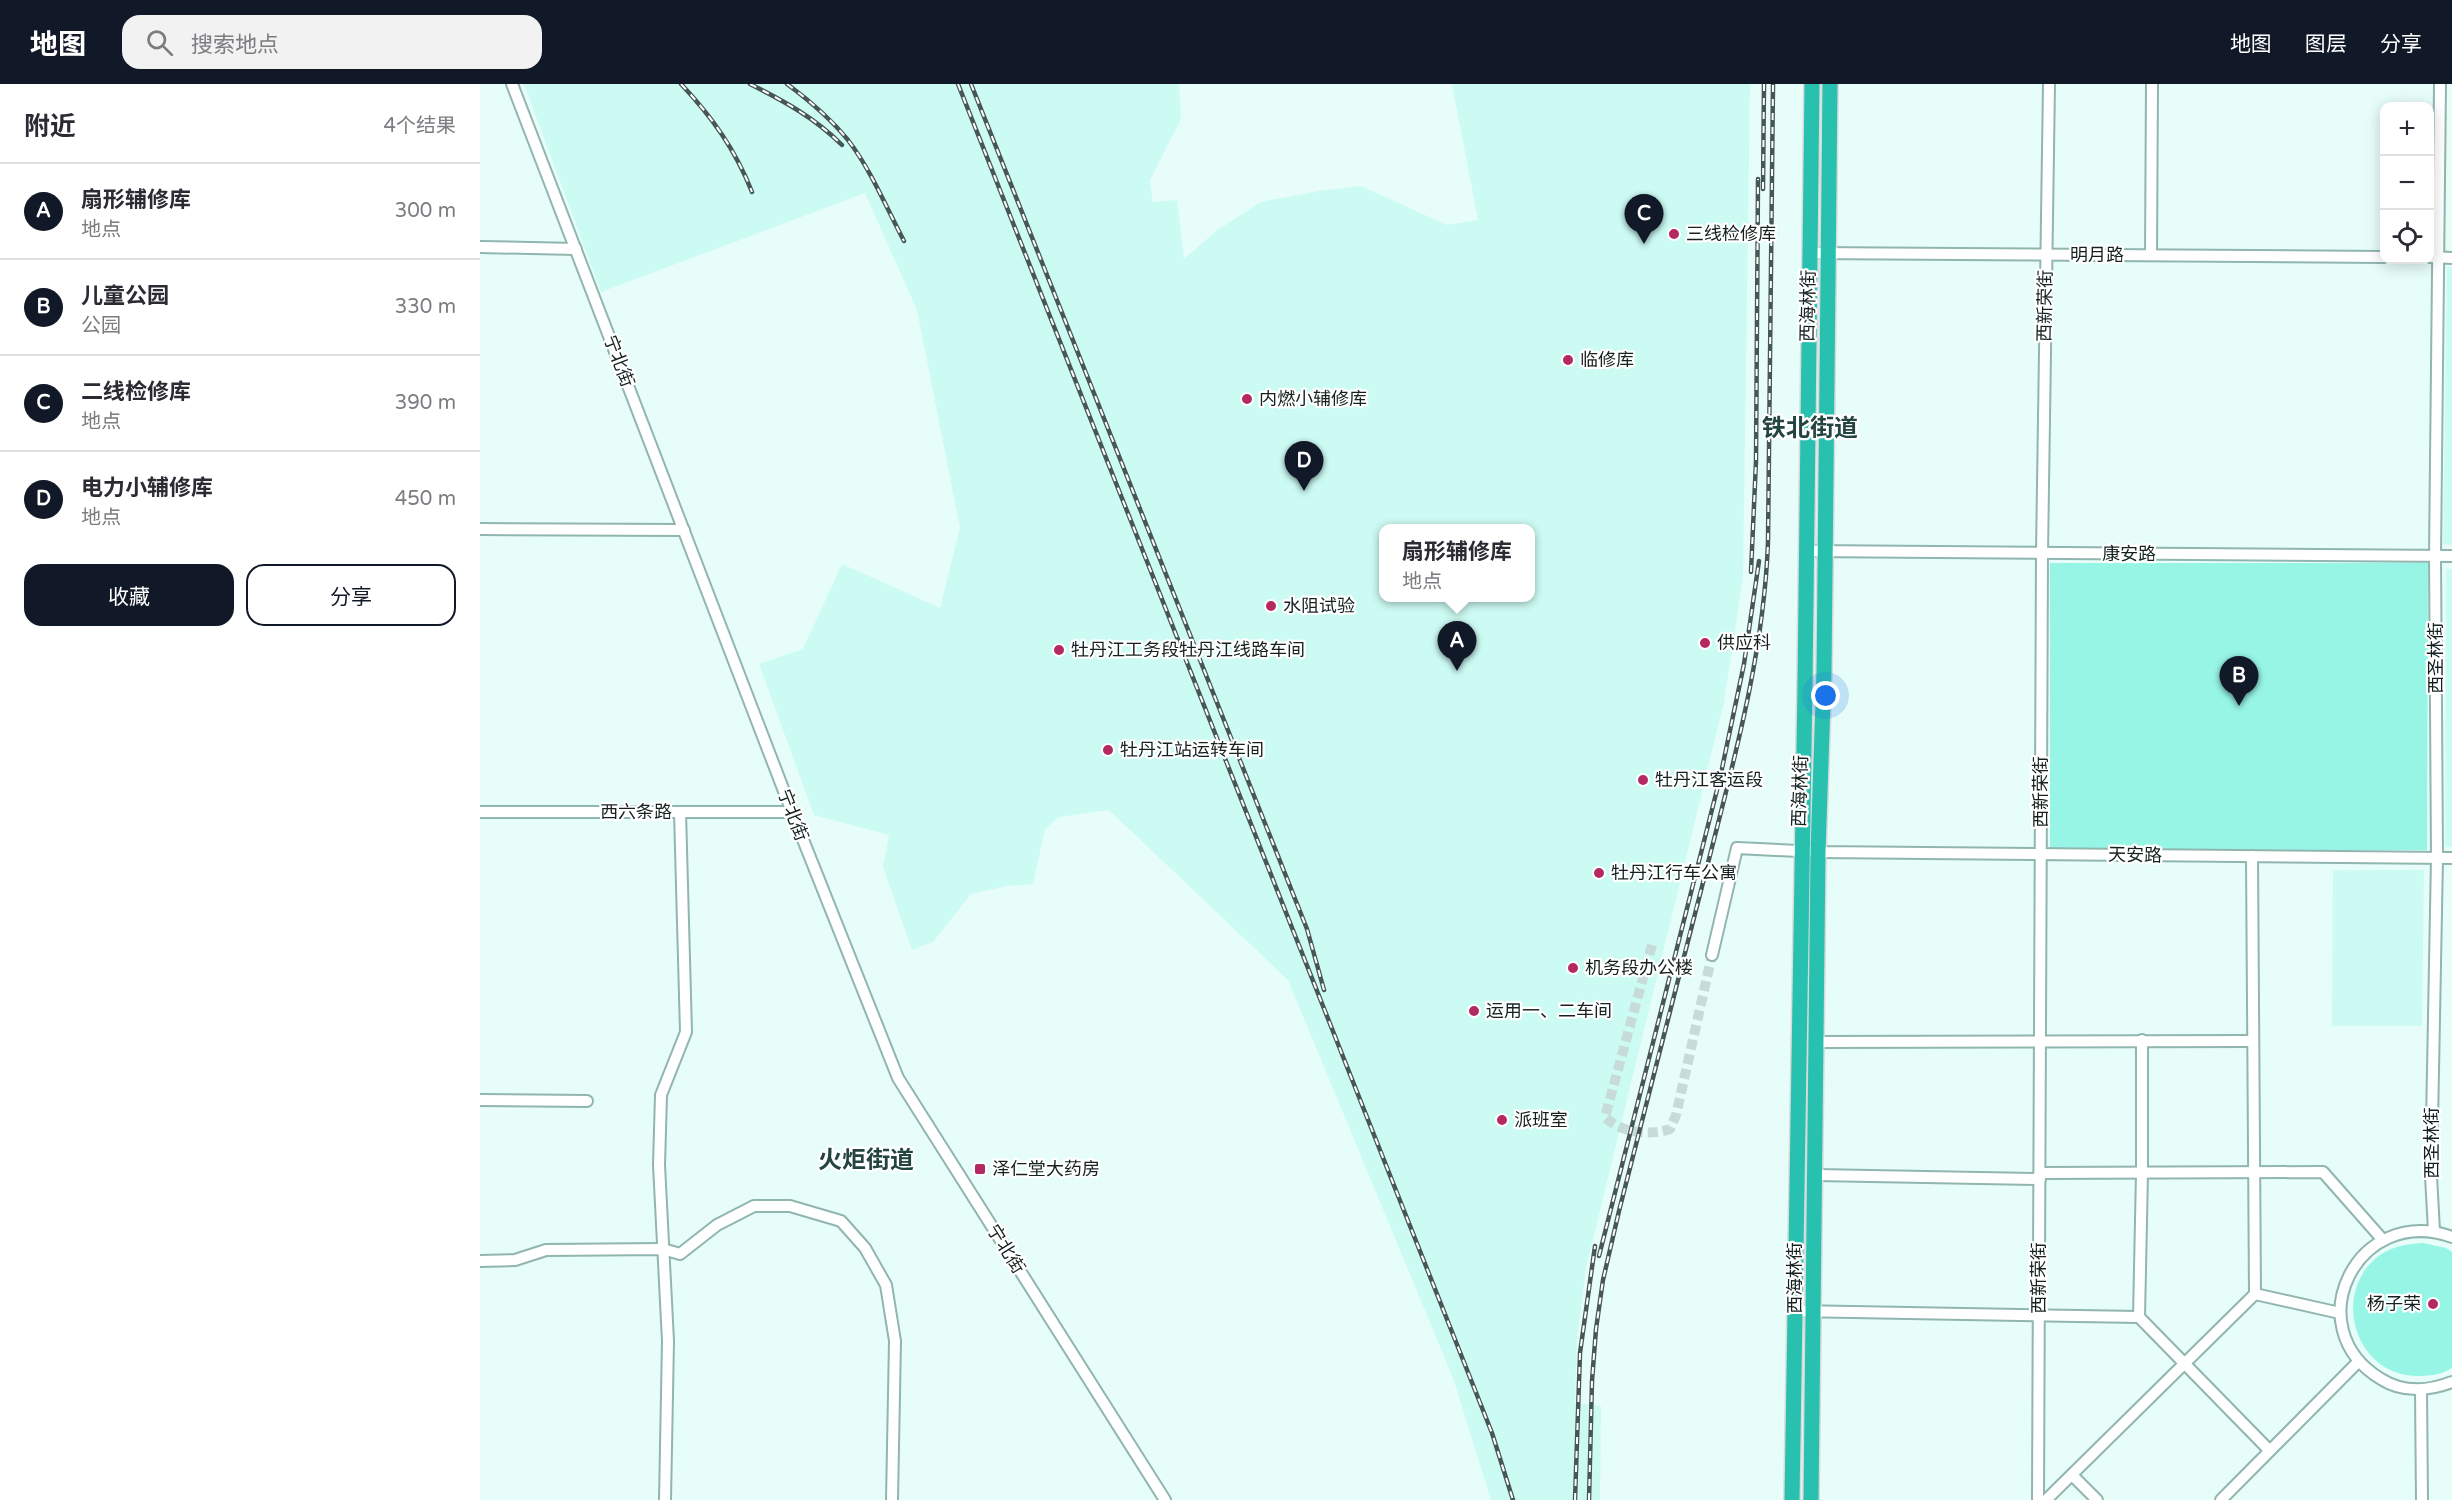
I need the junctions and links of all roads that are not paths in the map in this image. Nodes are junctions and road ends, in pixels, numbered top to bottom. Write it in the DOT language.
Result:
graph roads {
  1 [pos="513,84"];
  2 [pos="1812,84"];
  3 [pos="1830,84"];
  4 [pos="2049,84"];
  5 [pos="2152,84"];
  6 [pos="2440,84"];
  7 [pos="480,247"];
  8 [pos="576,249"];
  9 [pos="1810,253"];
  10 [pos="1828,253"];
  11 [pos="2046,255"];
  12 [pos="2151,255"];
  13 [pos="2380,257"];
  14 [pos="2434,257"];
  15 [pos="2452,258"];
  16 [pos="480,529"];
  17 [pos="684,530"];
  18 [pos="1807,551"];
  19 [pos="1825,551"];
  20 [pos="2042,553"];
  21 [pos="2435,556"];
  22 [pos="2452,556"];
  23 [pos="480,812"];
  24 [pos="680,812"];
  25 [pos="792,812"];
  26 [pos="1810,852"];
  27 [pos="2041,854"];
  28 [pos="2252,856"];
  29 [pos="2437,858"];
  30 [pos="2452,858"];
  31 [pos="1712,955"];
  32 [pos="2040,1040"];
  33 [pos="2142,1040"];
  34 [pos="2253,1041"];
  35 [pos="1816,1042"];
  36 [pos="480,1100"];
  37 [pos="587,1101"];
  38 [pos="2255,1172"];
  39 [pos="2142,1173"];
  40 [pos="1816,1175"];
  41 [pos="2040,1176"];
  42 [pos="2434,1231"];
  43 [pos="2452,1237"];
  44 [pos="2382,1239"];
  45 [pos="663,1249"];
  46 [pos="480,1261"];
  47 [pos="2255,1294"];
  48 [pos="1796,1311"];
  49 [pos="1815,1312"];
  50 [pos="2340,1312"];
  51 [pos="2039,1315"];
  52 [pos="2139,1317"];
  53 [pos="2359,1361"];
  54 [pos="2184,1365"];
  55 [pos="2452,1382"];
  56 [pos="2421,1390"];
  57 [pos="2269,1450"];
  58 [pos="2072,1475"];
  59 [pos="665,1500"];
  60 [pos="892,1500"];
  61 [pos="1165,1500"];
  62 [pos="1792,1500"];
  63 [pos="1811,1500"];
  64 [pos="2038,1500"];
  65 [pos="2046,1500"];
  66 [pos="2097,1500"];
  67 [pos="2221,1500"];
  68 [pos="2422,1500"];
  1 -- 8 [label="street, 宁北街"];
  2 -- 9 [label="highway, 西海林街"];
  3 -- 10 [label="highway, 西海林街"];
  4 -- 11 [label="street, 西新荣街"];
  5 -- 12 [label="street"];
  6 -- 14 [label="street, 西圣林街"];
  7 -- 8 [label="street"];
  8 -- 17 [label="street, 宁北街"];
  9 -- 10 [label="street, 明月路"];
  9 -- 18 [label="highway, 西海林街"];
  10 -- 11 [label="street, 明月路"];
  10 -- 19 [label="highway, 西海林街"];
  11 -- 12 [label="street, 明月路"];
  11 -- 20 [label="street, 西新荣街"];
  12 -- 13 [label="street, 明月路"];
  14 -- 15 [label="street"];
  14 -- 21 [label="street, 西圣林街"];
  16 -- 17 [label="street"];
  17 -- 25 [label="street, 宁北街"];
  18 -- 19 [label="street, 康安路"];
  18 -- 26 [label="highway, 西海林街"];
  19 -- 20 [label="street, 康安路"];
  19 -- 26 [label="highway, 西海林街"];
  20 -- 21 [label="street, 康安路"];
  20 -- 27 [label="street, 西新荣街"];
  21 -- 22 [label="street, 康安路"];
  21 -- 29 [label="street, 西圣林街"];
  23 -- 24 [label="street, 西六条路"];
  24 -- 25 [label="street, 西六条路"];
  24 -- 45 [label="street"];
  25 -- 61 [label="street, 宁北街"];
  26 -- 27 [label="street, 天安路"];
  26 -- 31 [label="street, 天安路"];
  26 -- 35 [label="highway, 西海林街"];
  26 -- 48 [label="highway, 西海林街"];
  27 -- 28 [label="street, 天安路"];
  27 -- 32 [label="street, 西新荣街"];
  28 -- 29 [label="street, 天安路"];
  28 -- 34 [label="street"];
  29 -- 30 [label="street, 天安路"];
  29 -- 42 [label="street, 西圣林街"];
  32 -- 33 [label="street"];
  32 -- 35 [label="street"];
  32 -- 41 [label="street, 西新荣街"];
  33 -- 34 [label="street"];
  33 -- 39 [label="street"];
  34 -- 38 [label="street"];
  35 -- 40 [label="highway, 西海林街"];
  36 -- 37 [label="street"];
  38 -- 39 [label="street"];
  38 -- 44 [label="street"];
  38 -- 47 [label="street"];
  39 -- 41 [label="street"];
  39 -- 52 [label="street"];
  40 -- 41 [label="street"];
  40 -- 49 [label="highway, 西海林街"];
  41 -- 51 [label="street, 西新荣街"];
  42 -- 43 [label="street"];
  42 -- 44 [label="street"];
  44 -- 50 [label="street"];
  45 -- 46 [label="street"];
  45 -- 59 [label="street"];
  45 -- 60 [label="street"];
  47 -- 50 [label="street"];
  47 -- 54 [label="street"];
  48 -- 49 [label="street"];
  48 -- 62 [label="highway, 西海林街"];
  49 -- 51 [label="street"];
  49 -- 63 [label="highway, 西海林街"];
  50 -- 53 [label="street"];
  51 -- 52 [label="street"];
  51 -- 64 [label="street, 西新荣街"];
  52 -- 54 [label="street"];
  53 -- 56 [label="street"];
  53 -- 57 [label="street"];
  54 -- 57 [label="street"];
  54 -- 58 [label="street"];
  55 -- 56 [label="street"];
  56 -- 68 [label="street"];
  57 -- 67 [label="street"];
  58 -- 65 [label="street"];
  58 -- 66 [label="street"];
}
